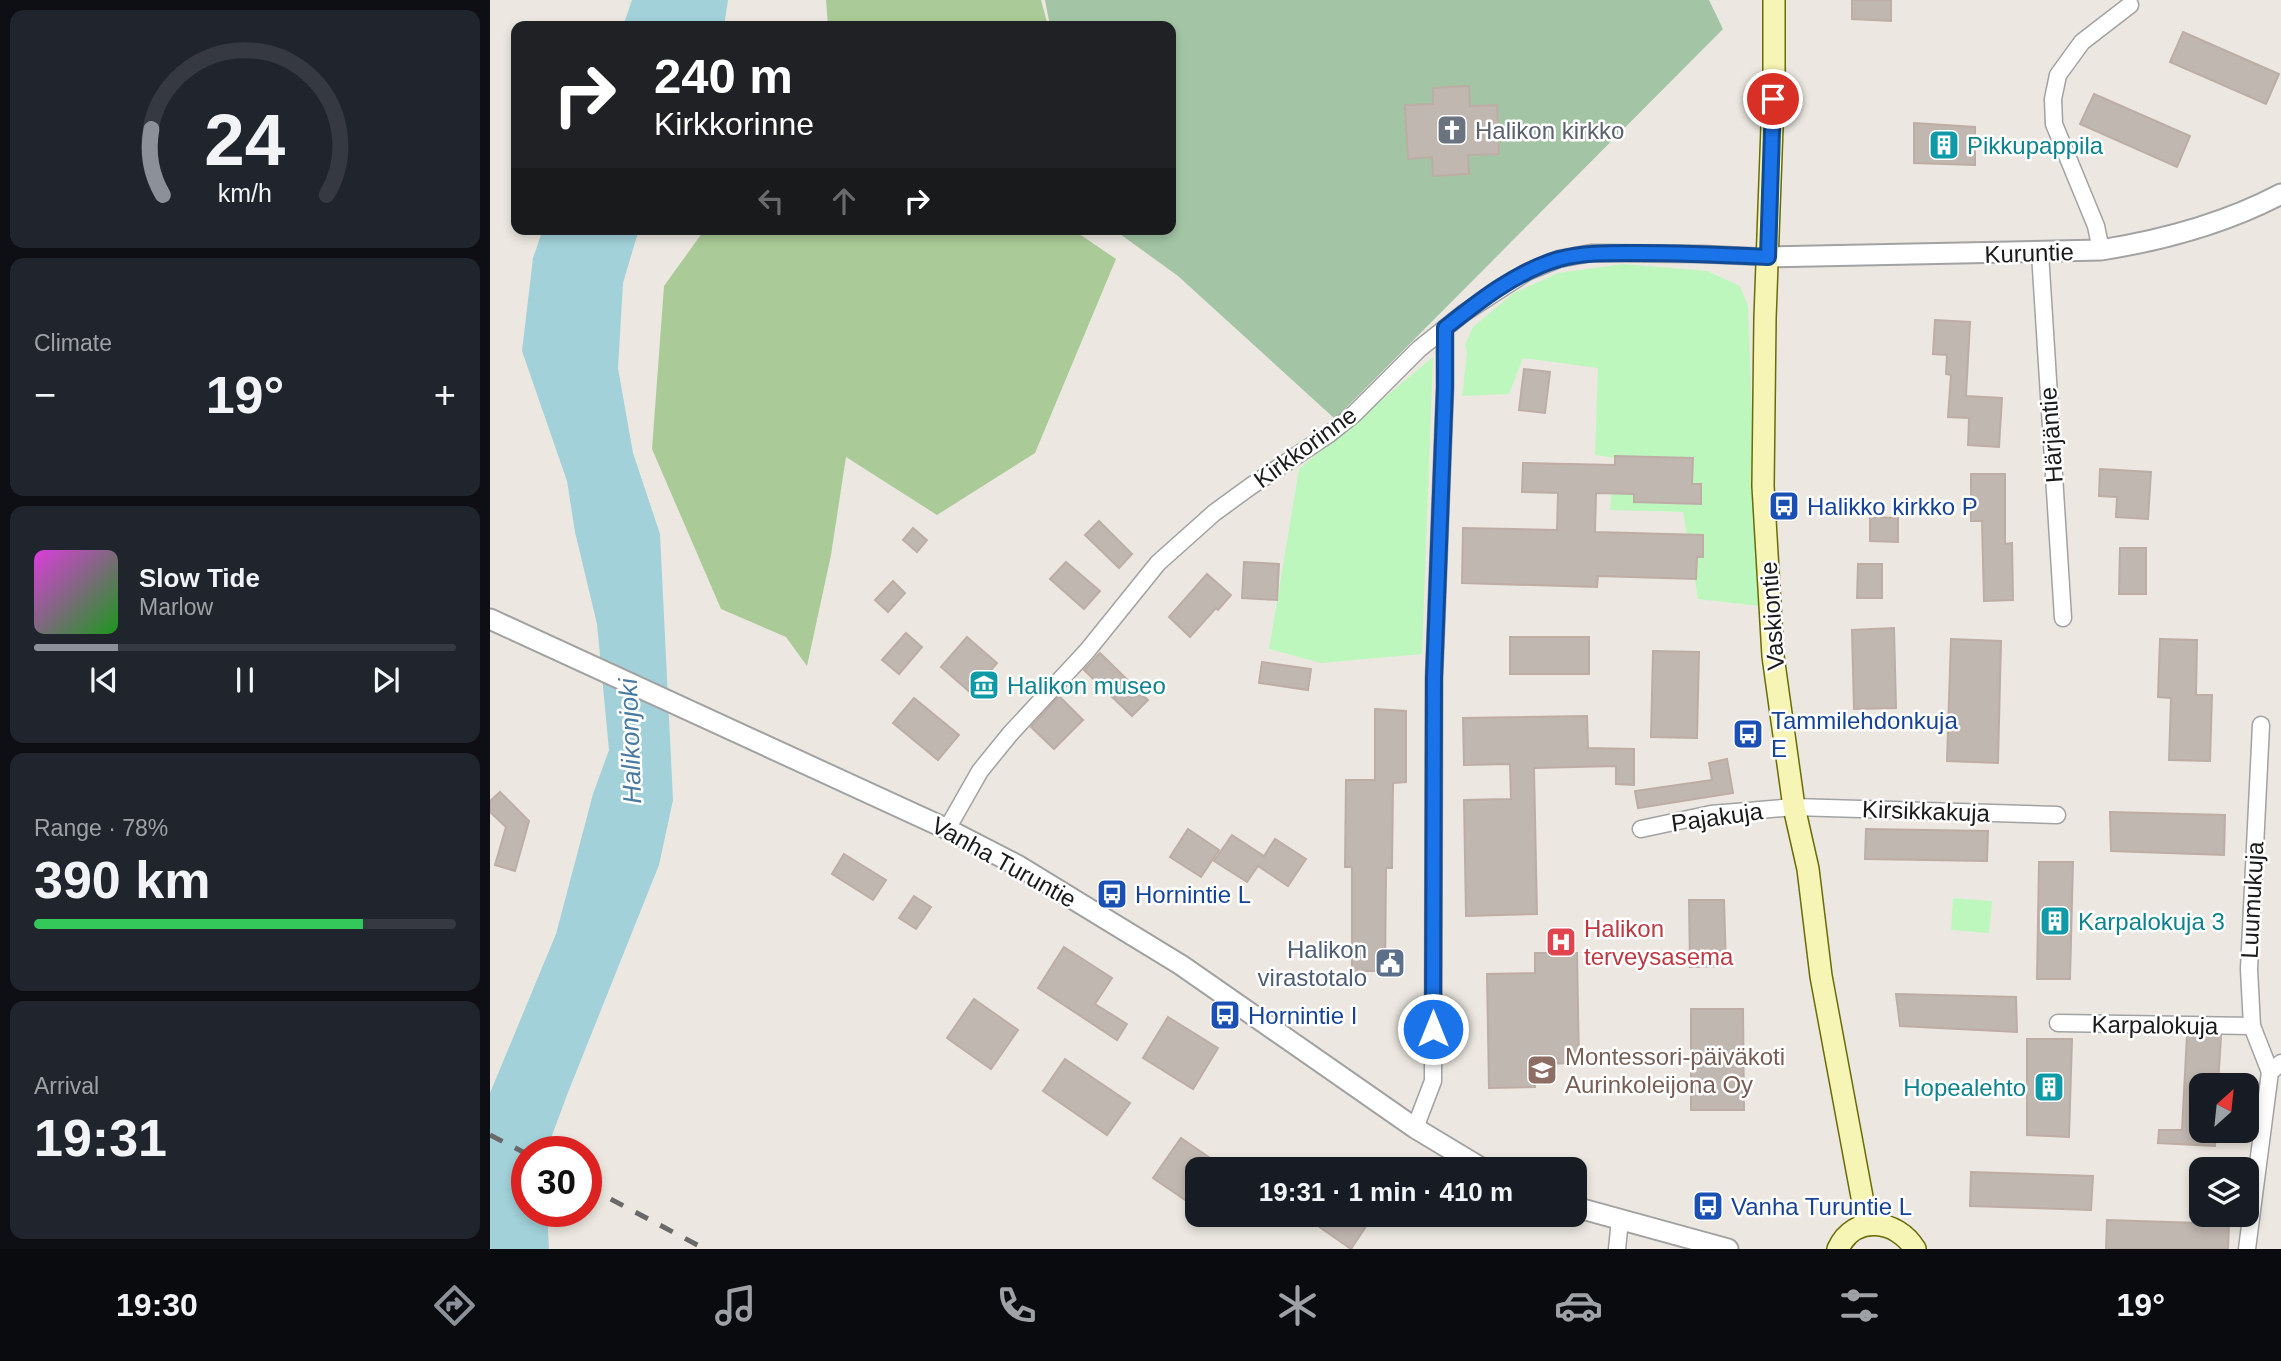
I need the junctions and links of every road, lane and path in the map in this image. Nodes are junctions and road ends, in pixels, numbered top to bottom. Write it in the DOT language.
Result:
graph roads {
  1 [pos="1774,0"];
  2 [pos="2130,5"];
  3 [pos="2281,194"];
  4 [pos="2101,250"];
  5 [pos="2040,253"];
  6 [pos="1768,257"];
  7 [pos="1445,328"];
  8 [pos="2063,618"];
  9 [pos="490,619"];
  10 [pos="2261,725"];
  11 [pos="1794,807"];
  12 [pos="2057,815"];
  13 [pos="947,829"];
  14 [pos="1641,829"];
  15 [pos="2058,1023"];
  16 [pos="2252,1026"];
  17 [pos="2276,1068"];
  18 [pos="1415,1128"];
  19 [pos="1463,1157"];
  20 [pos="1587,1210"];
  21 [pos="1620,1220"];
  22 [pos="1867,1224"];
  23 [pos="1617,1249"];
  24 [pos="1728,1249"];
  25 [pos="1838,1249"];
  26 [pos="1915,1249"];
  27 [pos="2247,1249"];
  1 -- 6 [label="main road, Vaskiontie"];
  2 -- 4 [label="street"];
  3 -- 4 [label="street, Kuruntie"];
  4 -- 5 [label="street, Kuruntie"];
  5 -- 6 [label="street, Kuruntie"];
  5 -- 8 [label="street, Härjäntie"];
  6 -- 7 [label="street, Kirkkorinne"];
  6 -- 11 [label="main road, Vaskiontie"];
  7 -- 13 [label="street, Kirkkorinne"];
  7 -- 18 [label="street"];
  9 -- 13 [label="street, Vanha Turuntie"];
  10 -- 16 [label="street, Luumukuja"];
  11 -- 12 [label="street, Kirsikkakuja"];
  11 -- 14 [label="street, Pajakuja"];
  11 -- 22 [label="main road, Vaskiontie"];
  13 -- 18 [label="street, Vanha Turuntie"];
  15 -- 16 [label="street, Karpalokuja"];
  16 -- 17 [label="street, Luumukuja"];
  17 -- 27 [label="street"];
  18 -- 19 [label="street, Vanha Turuntie"];
  20 -- 21 [label="street"];
  21 -- 23 [label="street"];
  21 -- 24 [label="street"];
  22 -- 25 [label="main road"];
  22 -- 26 [label="main road"];
}
